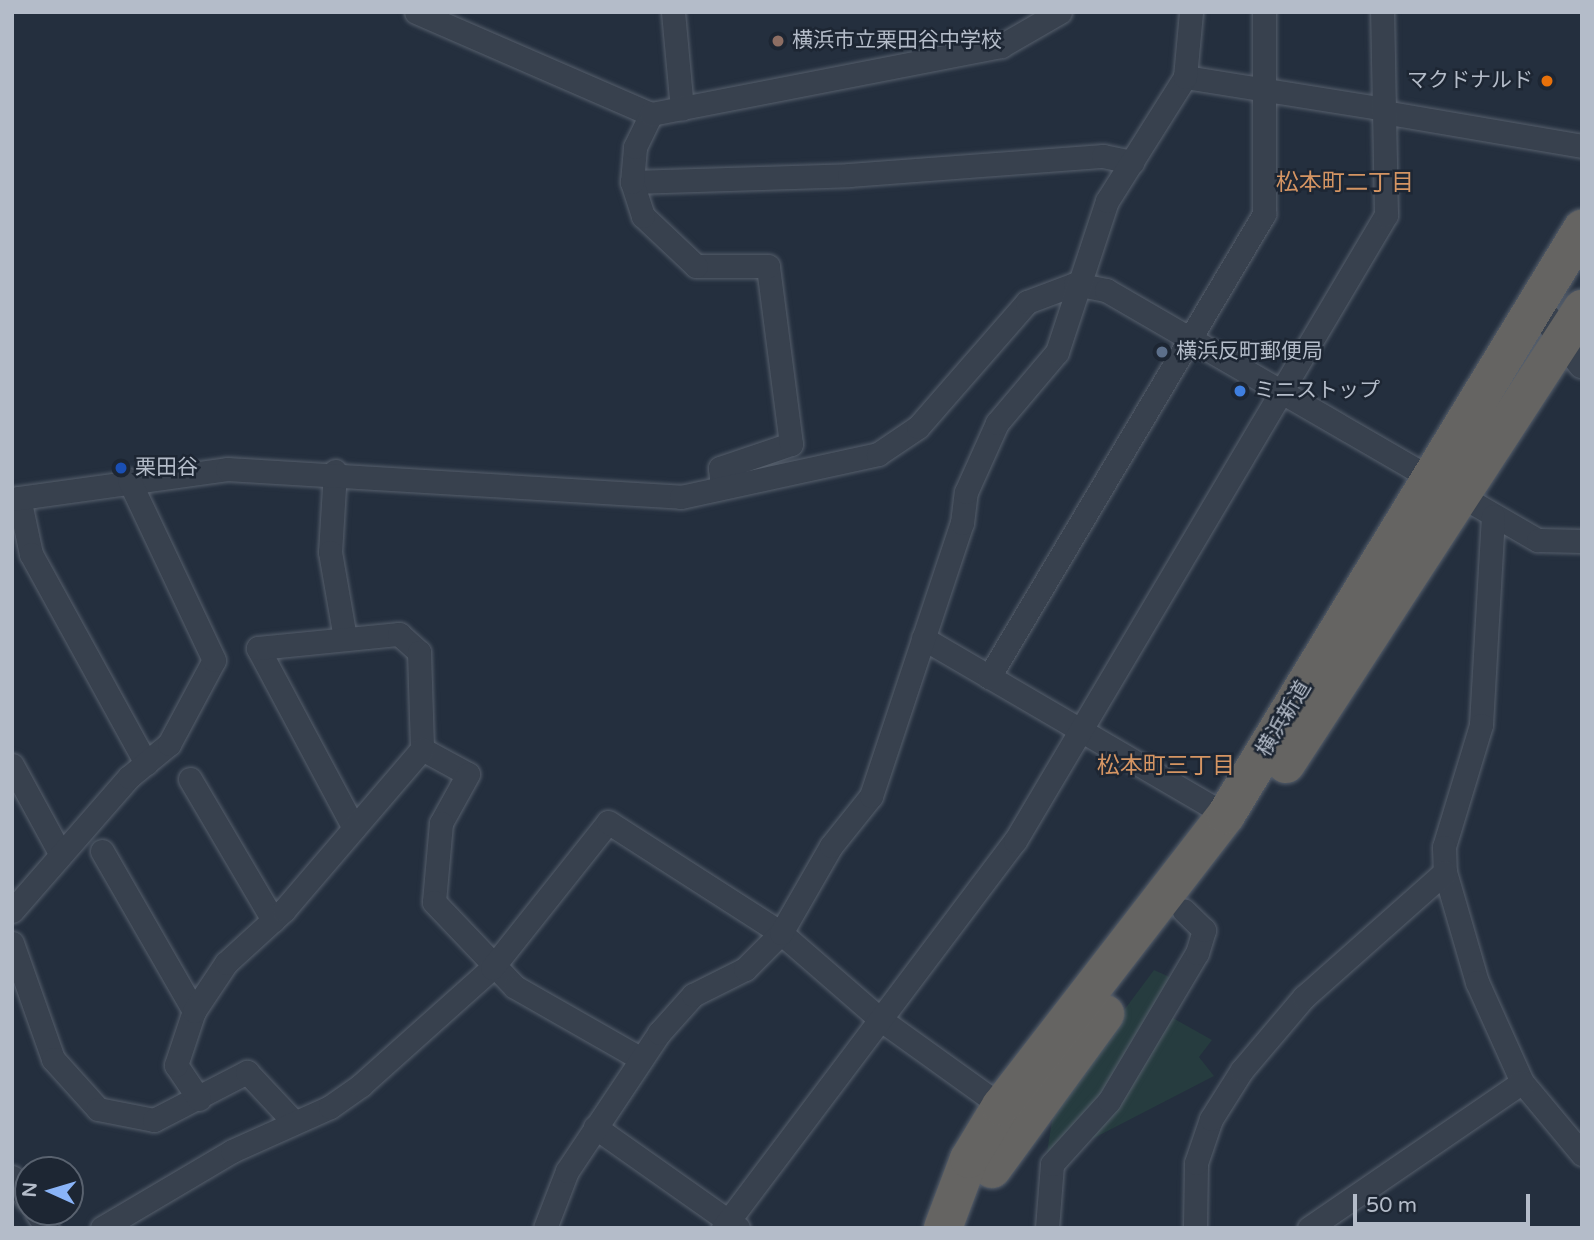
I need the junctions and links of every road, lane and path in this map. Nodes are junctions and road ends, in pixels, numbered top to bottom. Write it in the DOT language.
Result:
graph roads {
  1 [pos="416,12"];
  2 [pos="673,12"];
  3 [pos="1060,12"];
  4 [pos="1191,12"];
  5 [pos="1264,12"];
  6 [pos="1382,12"];
  7 [pos="1185,77"];
  8 [pos="1264,91"];
  9 [pos="682,109"];
  10 [pos="1384,111"];
  11 [pos="650,114"];
  12 [pos="1582,146"];
  13 [pos="1132,162"];
  14 [pos="632,182"];
  15 [pos="1582,229"];
  16 [pos="1075,284"];
  17 [pos="1545,298"];
  18 [pos="1577,331"];
  19 [pos="1193,341"];
  20 [pos="1282,392"];
  21 [pos="335,471"];
  22 [pos="129,480"];
  23 [pos="1444,485"];
  24 [pos="722,487"];
  25 [pos="16,499"];
  26 [pos="1493,516"];
  27 [pos="1581,546"];
  28 [pos="345,638"];
  29 [pos="923,639"];
  30 [pos="989,677"];
  31 [pos="1082,730"];
  32 [pos="422,749"];
  33 [pos="146,763"];
  34 [pos="12,765"];
  35 [pos="190,779"];
  36 [pos="1226,815"];
  37 [pos="354,828"];
  38 [pos="102,851"];
  39 [pos="61,855"];
  40 [pos="1445,872"];
  41 [pos="12,911"];
  42 [pos="1184,911"];
  43 [pos="273,920"];
  44 [pos="781,933"];
  45 [pos="12,943"];
  46 [pos="492,968"];
  47 [pos="194,1011"];
  48 [pos="880,1019"];
  49 [pos="641,1059"];
  50 [pos="1522,1082"];
  51 [pos="199,1099"];
  52 [pos="1001,1106"];
  53 [pos="295,1122"];
  54 [pos="595,1127"];
  55 [pos="1582,1154"];
  56 [pos="730,1225"];
  57 [pos="102,1228"];
  58 [pos="545,1228"];
  59 [pos="943,1228"];
  60 [pos="965,1228"];
  61 [pos="1047,1228"];
  62 [pos="1195,1228"];
  63 [pos="1309,1228"];
  1 -- 11 [label="street"];
  2 -- 9 [label="street"];
  3 -- 9 [label="street"];
  4 -- 7 [label="street"];
  5 -- 8 [label="street"];
  6 -- 10 [label="street"];
  7 -- 8 [label="street"];
  7 -- 13 [label="street"];
  8 -- 10 [label="street"];
  8 -- 19 [label="street"];
  9 -- 11 [label="street"];
  10 -- 12 [label="street"];
  10 -- 20 [label="street"];
  11 -- 14 [label="street"];
  13 -- 14 [label="street"];
  13 -- 16 [label="street"];
  14 -- 24 [label="street"];
  15 -- 17 [label="highway, 横浜新道"];
  16 -- 19 [label="street"];
  16 -- 24 [label="street"];
  16 -- 29 [label="street"];
  17 -- 18 [label="street"];
  17 -- 23 [label="highway, 横浜新道"];
  18 -- 23 [label="highway, 横浜新道"];
  19 -- 20 [label="street"];
  19 -- 30 [label="street"];
  20 -- 23 [label="street"];
  20 -- 31 [label="street"];
  21 -- 22 [label="street"];
  21 -- 24 [label="street"];
  21 -- 28 [label="street"];
  22 -- 25 [label="street"];
  22 -- 33 [label="street"];
  23 -- 26 [label="street"];
  23 -- 36 [label="highway, 横浜新道"];
  23 -- 42 [label="highway, 横浜新道"];
  25 -- 33 [label="street"];
  26 -- 27 [label="street"];
  26 -- 40 [label="street"];
  28 -- 32 [label="street"];
  28 -- 37 [label="street"];
  29 -- 30 [label="street"];
  29 -- 44 [label="street"];
  30 -- 31 [label="street"];
  31 -- 36 [label="street"];
  31 -- 48 [label="street"];
  32 -- 37 [label="street"];
  32 -- 46 [label="street"];
  33 -- 39 [label="street"];
  34 -- 39 [label="street"];
  35 -- 43 [label="street"];
  36 -- 52 [label="highway, 横浜新道"];
  37 -- 43 [label="street"];
  38 -- 47 [label="street"];
  39 -- 41 [label="street"];
  40 -- 50 [label="street"];
  40 -- 62 [label="street"];
  42 -- 60 [label="highway, 横浜新道"];
  42 -- 61 [label="street"];
  43 -- 47 [label="street"];
  44 -- 46 [label="street"];
  44 -- 48 [label="street"];
  44 -- 49 [label="street"];
  45 -- 51 [label="street"];
  46 -- 49 [label="street"];
  46 -- 53 [label="street"];
  47 -- 51 [label="street"];
  48 -- 52 [label="street"];
  48 -- 56 [label="street"];
  49 -- 54 [label="street"];
  50 -- 55 [label="street"];
  50 -- 63 [label="street"];
  51 -- 53 [label="street"];
  52 -- 59 [label="highway, 横浜新道"];
  53 -- 57 [label="street"];
  54 -- 56 [label="street"];
  54 -- 58 [label="street"];
}
